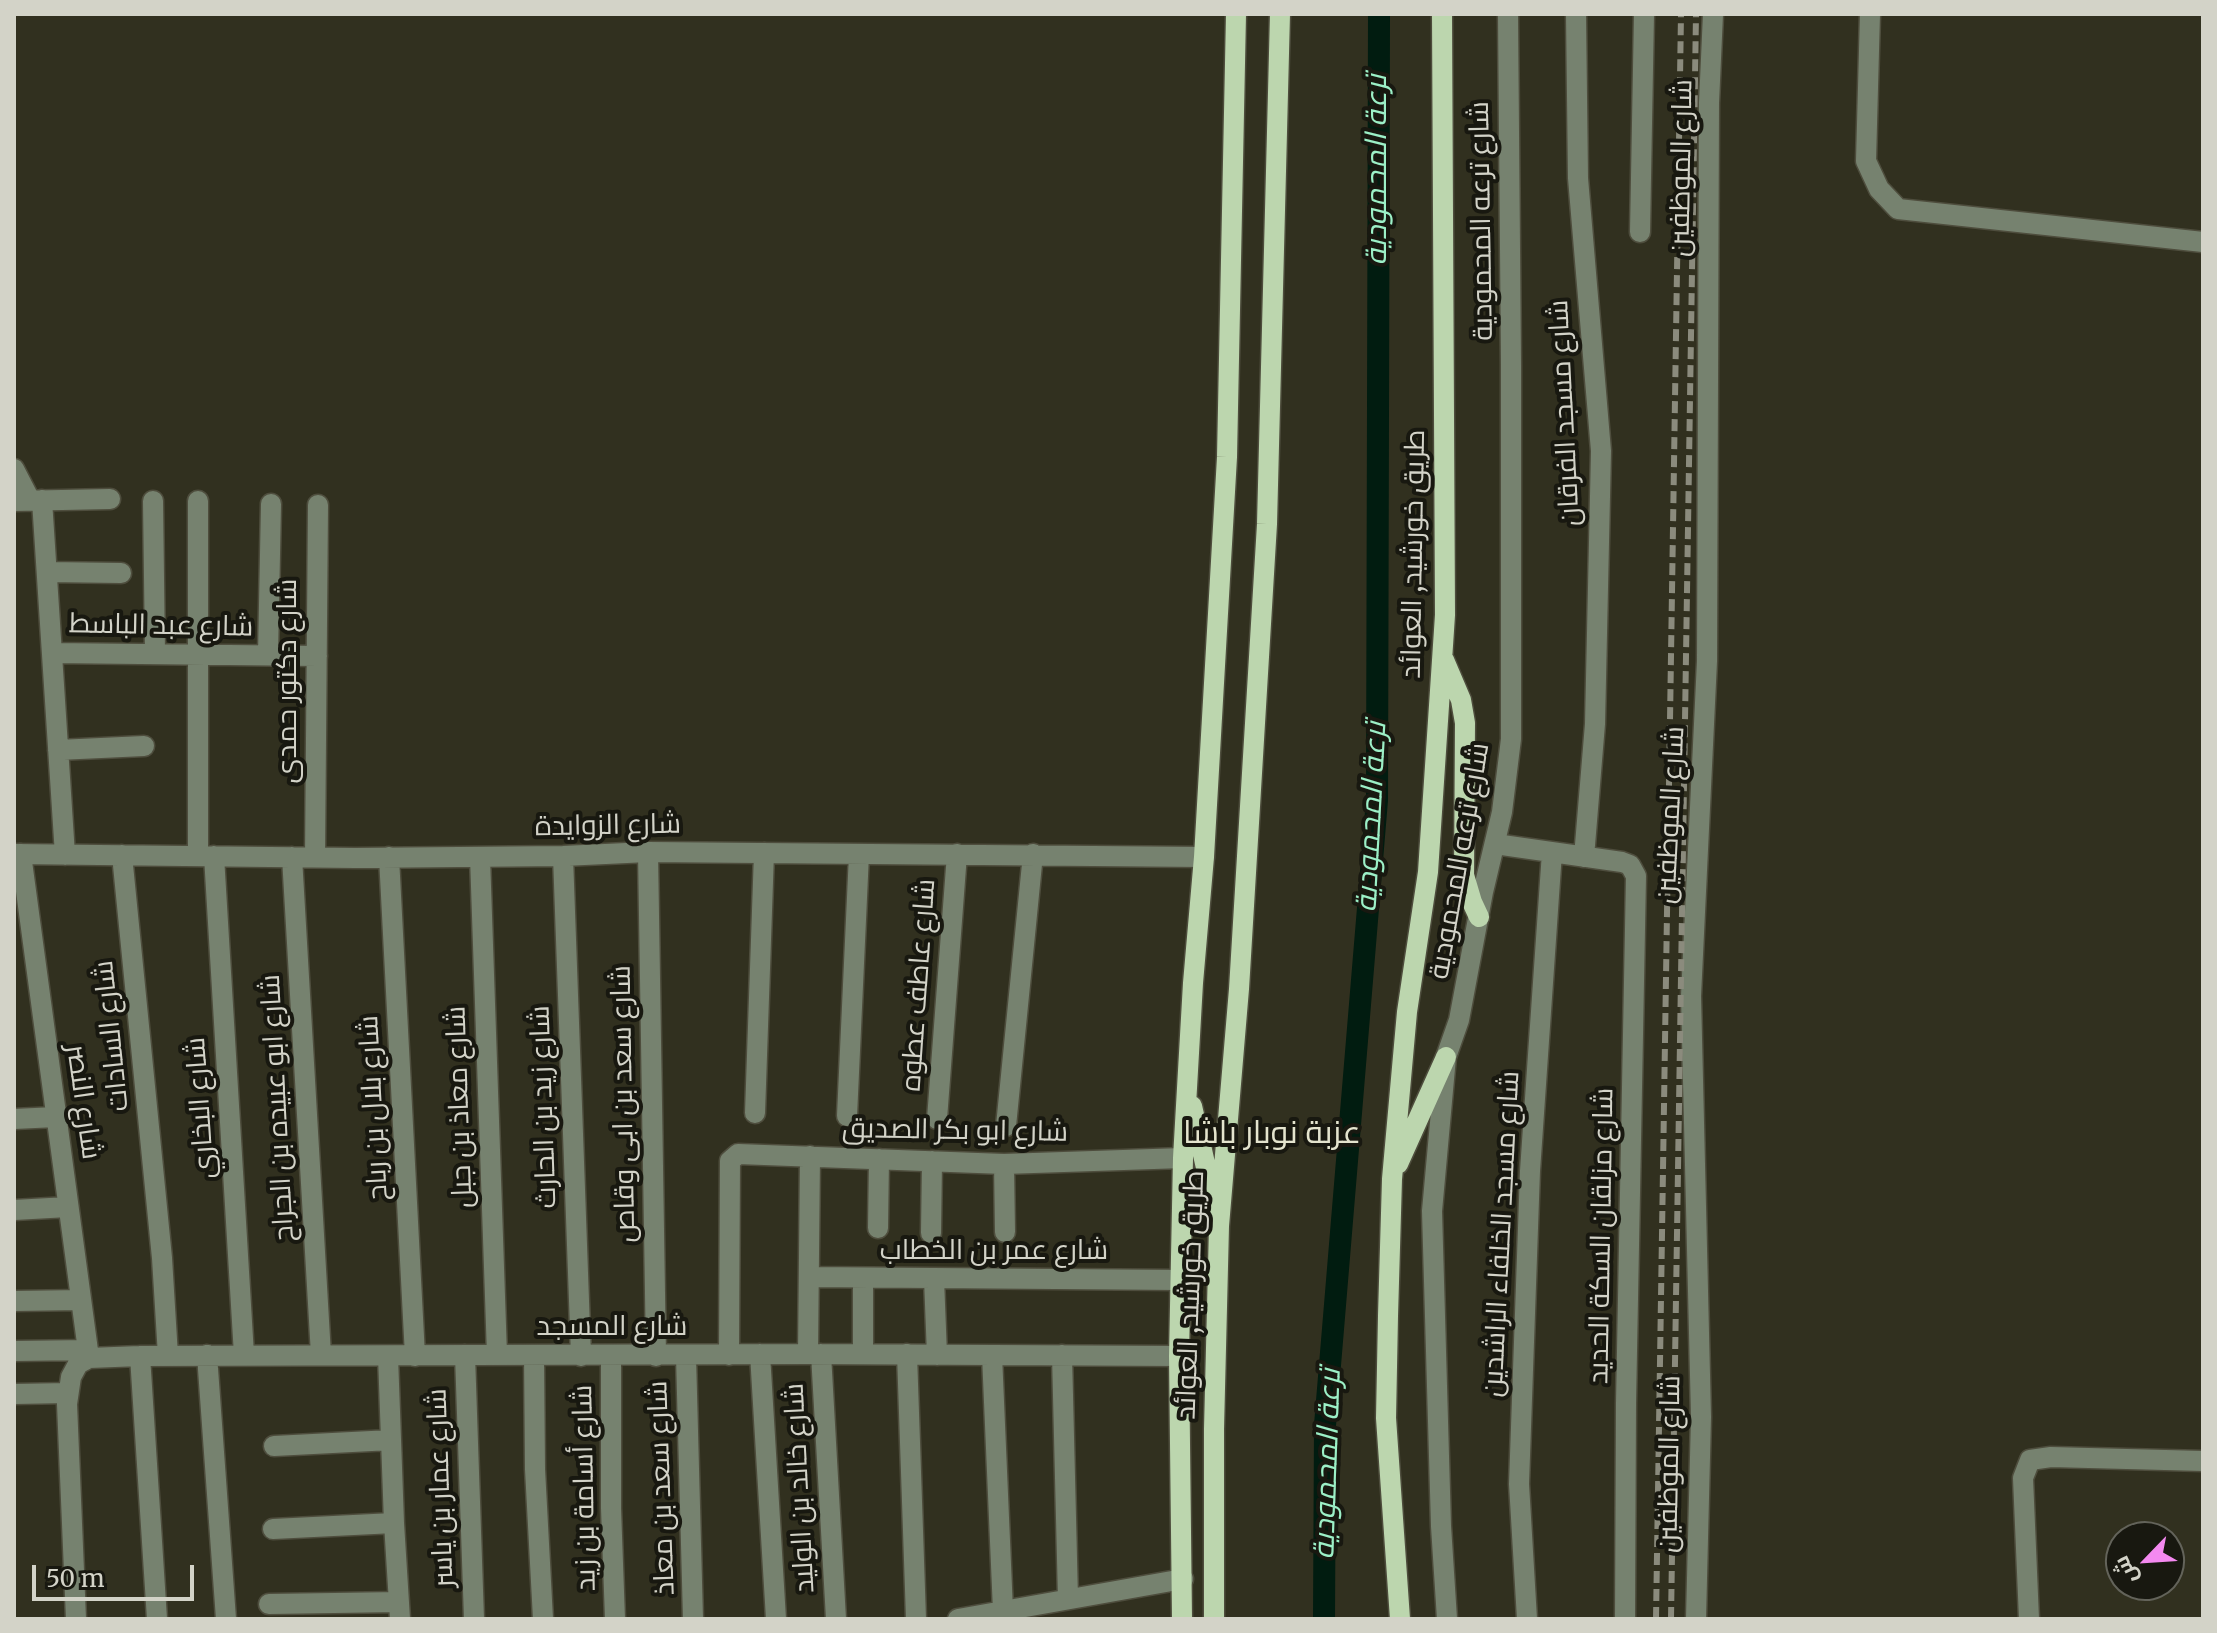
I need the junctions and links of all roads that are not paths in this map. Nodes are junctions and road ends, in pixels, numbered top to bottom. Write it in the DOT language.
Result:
graph roads {
  1 [pos="1236,14"];
  2 [pos="1280,14"];
  3 [pos="1442,14"];
  4 [pos="1508,14"];
  5 [pos="1576,14"];
  6 [pos="1644,14"];
  7 [pos="1713,14"];
  8 [pos="1870,14"];
  9 [pos="1640,232"];
  10 [pos="2203,242"];
  11 [pos="14,469"];
  12 [pos="110,499"];
  13 [pos="29,500"];
  14 [pos="153,501"];
  15 [pos="198,501"];
  16 [pos="271,504"];
  17 [pos="318,505"];
  18 [pos="47,572"];
  19 [pos="121,573"];
  20 [pos="52,653"];
  21 [pos="155,653"];
  22 [pos="198,654"];
  23 [pos="268,655"];
  24 [pos="317,656"];
  25 [pos="1443,656"];
  26 [pos="144,746"];
  27 [pos="58,750"];
  28 [pos="1495,844"];
  29 [pos="648,852"];
  30 [pos="1552,852"];
  31 [pos="764,853"];
  32 [pos="18,854"];
  33 [pos="859,854"];
  34 [pos="957,854"];
  35 [pos="1033,854"];
  36 [pos="65,855"];
  37 [pos="122,855"];
  38 [pos="206,856"];
  39 [pos="563,856"];
  40 [pos="292,857"];
  41 [pos="315,857"];
  42 [pos="389,857"];
  43 [pos="480,857"];
  44 [pos="1204,857"];
  45 [pos="1584,857"];
  46 [pos="1479,917"];
  47 [pos="1446,1057"];
  48 [pos="1187,1082"];
  49 [pos="755,1113"];
  50 [pos="847,1116"];
  51 [pos="56,1117"];
  52 [pos="14,1119"];
  53 [pos="937,1119"];
  54 [pos="1006,1126"];
  55 [pos="810,1156"];
  56 [pos="1183,1158"];
  57 [pos="879,1159"];
  58 [pos="932,1161"];
  59 [pos="1004,1164"];
  60 [pos="1392,1179"];
  61 [pos="68,1207"];
  62 [pos="14,1210"];
  63 [pos="1219,1226"];
  64 [pos="878,1228"];
  65 [pos="1005,1232"];
  66 [pos="931,1233"];
  67 [pos="809,1277"];
  68 [pos="863,1278"];
  69 [pos="934,1279"];
  70 [pos="1179,1280"];
  71 [pos="81,1300"];
  72 [pos="14,1301"];
  73 [pos="14,1351"];
  74 [pos="88,1354"];
  75 [pos="760,1354"];
  76 [pos="815,1354"];
  77 [pos="863,1354"];
  78 [pos="907,1354"];
  79 [pos="207,1355"];
  80 [pos="244,1355"];
  81 [pos="321,1355"];
  82 [pos="465,1355"];
  83 [pos="497,1355"];
  84 [pos="534,1355"];
  85 [pos="729,1355"];
  86 [pos="937,1355"];
  87 [pos="992,1355"];
  88 [pos="1062,1355"];
  89 [pos="140,1356"];
  90 [pos="168,1356"];
  91 [pos="388,1356"];
  92 [pos="415,1356"];
  93 [pos="581,1356"];
  94 [pos="611,1356"];
  95 [pos="656,1356"];
  96 [pos="686,1356"];
  97 [pos="1179,1356"];
  98 [pos="68,1393"];
  99 [pos="14,1394"];
  100 [pos="391,1440"];
  101 [pos="274,1446"];
  102 [pos="2203,1461"];
  103 [pos="394,1523"];
  104 [pos="273,1529"];
  105 [pos="1183,1579"];
  106 [pos="1068,1599"];
  107 [pos="269,1604"];
  108 [pos="342,1611"];
  109 [pos="400,1611"];
  110 [pos="1003,1611"];
  111 [pos="76,1619"];
  112 [pos="157,1619"];
  113 [pos="226,1619"];
  114 [pos="474,1619"];
  115 [pos="543,1619"];
  116 [pos="615,1619"];
  117 [pos="693,1619"];
  118 [pos="776,1619"];
  119 [pos="836,1619"];
  120 [pos="916,1619"];
  121 [pos="958,1619"];
  122 [pos="1182,1619"];
  123 [pos="1214,1619"];
  124 [pos="1400,1619"];
  125 [pos="1447,1619"];
  126 [pos="1527,1619"];
  127 [pos="1625,1619"];
  128 [pos="1696,1619"];
  129 [pos="2029,1619"];
  1 -- 44 [label="main road, طريق خورشيد, العوائد"];
  2 -- 63 [label="main road, طريق خورشيد, العوائد"];
  3 -- 25 [label="main road, طريق خورشيد, العوائد"];
  4 -- 28 [label="street, شارع ترعه المحمودية"];
  5 -- 45 [label="street, شارع مسجد الفرقان"];
  6 -- 9 [label="street"];
  7 -- 128 [label="street, شارع الموظفين"];
  8 -- 10 [label="street"];
  11 -- 13 [label="street"];
  12 -- 13 [label="street"];
  13 -- 18 [label="street"];
  14 -- 21 [label="street"];
  15 -- 22 [label="street, شارع البخاري"];
  16 -- 23 [label="street"];
  17 -- 24 [label="street, شارع دكتور حمدى"];
  18 -- 19 [label="street"];
  18 -- 20 [label="street"];
  20 -- 21 [label="street, شارع عبد الباسط"];
  20 -- 27 [label="street"];
  21 -- 22 [label="street, شارع عبد الباسط"];
  22 -- 23 [label="street, شارع عبد الباسط"];
  22 -- 38 [label="street, شارع البخاري"];
  23 -- 24 [label="street, شارع عبد الباسط"];
  24 -- 41 [label="street, شارع دكتور حمدى"];
  25 -- 46 [label="main road"];
  25 -- 60 [label="main road, طريق خورشيد, العوائد"];
  26 -- 27 [label="street"];
  27 -- 36 [label="street"];
  28 -- 30 [label="street"];
  28 -- 46 [label="street, شارع ترعه المحمودية"];
  29 -- 31 [label="street, شارع الزوايدة"];
  29 -- 39 [label="street, شارع الزوايدة"];
  29 -- 95 [label="street, شارع سعد بن ابى وقاص"];
  30 -- 45 [label="street"];
  30 -- 126 [label="street, شارع مسجد الخلفاء الراشدين"];
  31 -- 33 [label="street, شارع الزوايدة"];
  31 -- 49 [label="street"];
  32 -- 36 [label="street, شارع الزوايدة"];
  32 -- 51 [label="street, شارع النصر"];
  33 -- 34 [label="street, شارع الزوايدة"];
  33 -- 50 [label="street"];
  34 -- 35 [label="street, شارع الزوايدة"];
  34 -- 53 [label="street, شارع عاطف عطوه"];
  35 -- 44 [label="street, شارع الزوايدة"];
  35 -- 54 [label="street"];
  36 -- 37 [label="street, شارع الزوايدة"];
  37 -- 38 [label="street, شارع الزوايدة"];
  37 -- 90 [label="street, شارع السادات"];
  38 -- 40 [label="street, شارع الزوايدة"];
  38 -- 80 [label="street, شارع البخاري"];
  39 -- 43 [label="street, شارع الزوايدة"];
  39 -- 93 [label="street, شارع زيد بن الحارث"];
  40 -- 41 [label="street, شارع الزوايدة"];
  40 -- 81 [label="street, شارع ابو عبيده بن الجراح"];
  41 -- 42 [label="street, شارع الزوايدة"];
  42 -- 43 [label="street, شارع الزوايدة"];
  42 -- 92 [label="street, شارع بلال بن رباح"];
  43 -- 83 [label="street, شارع معاذ بن جبل"];
  44 -- 48 [label="main road, طريق خورشيد, العوائد"];
  45 -- 127 [label="street, شارع مزلقان السكة الحديد"];
  46 -- 47 [label="street, شارع ترعه المحمودية"];
  47 -- 60 [label="main road"];
  47 -- 125 [label="street, شارع ترعه المحمودية"];
  48 -- 56 [label="main road, طريق خورشيد, العوائد"];
  48 -- 63 [label="main road"];
  51 -- 52 [label="street"];
  51 -- 61 [label="street, شارع النصر"];
  55 -- 57 [label="street, شارع ابو بكر الصديق"];
  55 -- 67 [label="street, شارع خالد بن الوليد"];
  55 -- 85 [label="street, شارع ابو بكر الصديق"];
  56 -- 59 [label="street, شارع ابو بكر الصديق"];
  56 -- 70 [label="main road, طريق خورشيد, العوائد"];
  57 -- 58 [label="street, شارع ابو بكر الصديق"];
  57 -- 64 [label="street"];
  58 -- 59 [label="street, شارع ابو بكر الصديق"];
  58 -- 66 [label="street"];
  59 -- 65 [label="street"];
  60 -- 124 [label="main road, طريق خورشيد, العوائد"];
  61 -- 62 [label="street"];
  61 -- 71 [label="street, شارع النصر"];
  63 -- 123 [label="main road, طريق خورشيد, العوائد"];
  67 -- 68 [label="street, شارع عمر بن الخطاب"];
  67 -- 76 [label="street, شارع خالد بن الوليد"];
  68 -- 69 [label="street, شارع عمر بن الخطاب"];
  68 -- 77 [label="street"];
  69 -- 70 [label="street, شارع عمر بن الخطاب"];
  69 -- 86 [label="street"];
  70 -- 97 [label="main road, طريق خورشيد, العوائد"];
  71 -- 72 [label="street"];
  71 -- 74 [label="street, شارع النصر"];
  73 -- 74 [label="street, شارع المسجد"];
  74 -- 89 [label="street, شارع المسجد"];
  74 -- 98 [label="street"];
  75 -- 76 [label="street, شارع المسجد"];
  75 -- 85 [label="street, شارع المسجد"];
  75 -- 118 [label="street"];
  76 -- 77 [label="street, شارع المسجد"];
  76 -- 119 [label="street, شارع خالد بن الوليد"];
  77 -- 78 [label="street, شارع المسجد"];
  78 -- 86 [label="street, شارع المسجد"];
  78 -- 120 [label="street"];
  79 -- 80 [label="street, شارع المسجد"];
  79 -- 90 [label="street, شارع المسجد"];
  79 -- 113 [label="street"];
  80 -- 81 [label="street, شارع المسجد"];
  81 -- 91 [label="street, شارع المسجد"];
  82 -- 83 [label="street, شارع المسجد"];
  82 -- 92 [label="street, شارع المسجد"];
  82 -- 114 [label="street, شارع عمار بن ياسر"];
  83 -- 84 [label="street, شارع المسجد"];
  84 -- 93 [label="street, شارع المسجد"];
  84 -- 115 [label="street"];
  85 -- 96 [label="street, شارع المسجد"];
  86 -- 87 [label="street, شارع المسجد"];
  87 -- 88 [label="street, شارع المسجد"];
  87 -- 110 [label="street"];
  88 -- 97 [label="street, شارع المسجد"];
  88 -- 106 [label="street"];
  89 -- 90 [label="street, شارع المسجد"];
  89 -- 112 [label="street"];
  91 -- 92 [label="street, شارع المسجد"];
  91 -- 100 [label="street"];
  93 -- 94 [label="street, شارع المسجد"];
  94 -- 95 [label="street, شارع المسجد"];
  94 -- 116 [label="street, شارع أسامة بن زيد"];
  95 -- 96 [label="street, شارع المسجد"];
  96 -- 117 [label="street, شارع سعد بن معاذ"];
  97 -- 105 [label="main road, طريق خورشيد, العوائد"];
  98 -- 99 [label="street"];
  98 -- 111 [label="street"];
  100 -- 101 [label="street"];
  100 -- 103 [label="street"];
  102 -- 129 [label="street"];
  103 -- 104 [label="street"];
  103 -- 109 [label="street"];
  105 -- 106 [label="street"];
  105 -- 122 [label="main road, طريق خورشيد, العوائد"];
  106 -- 110 [label="street"];
  107 -- 108 [label="street"];
  108 -- 109 [label="street"];
  110 -- 121 [label="street"];
}
